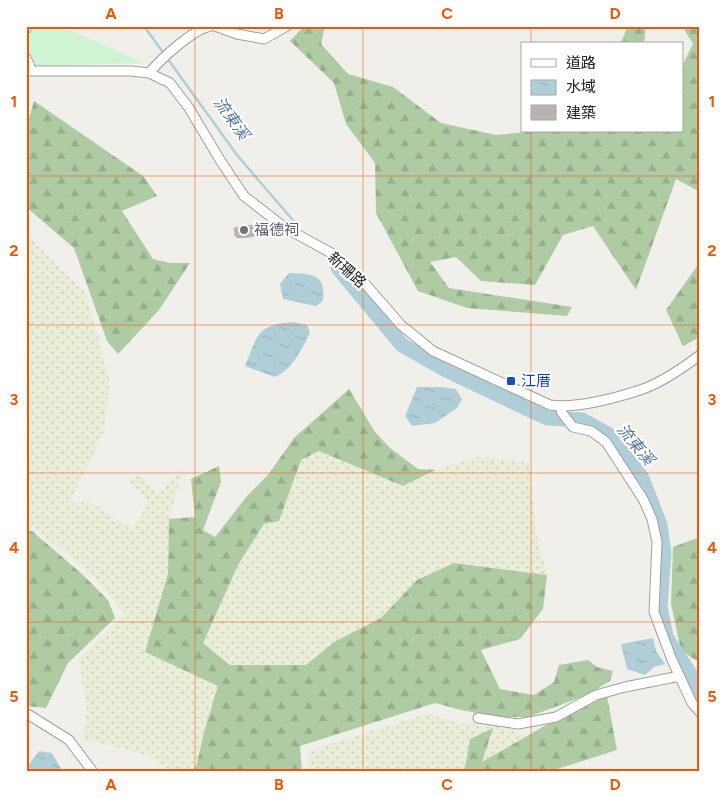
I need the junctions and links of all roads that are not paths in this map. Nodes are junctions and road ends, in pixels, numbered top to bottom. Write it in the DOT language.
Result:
graph roads {
  1 [pos="211,26"];
  2 [pos="215,26"];
  3 [pos="287,26"];
  4 [pos="26,58"];
  5 [pos="29,71"];
  6 [pos="149,73"];
  7 [pos="700,355"];
  8 [pos="561,410"];
  9 [pos="680,676"];
  10 [pos="700,712"];
  11 [pos="26,713"];
  12 [pos="478,718"];
  13 [pos="93,772"];
  1 -- 6 [label="street"];
  2 -- 3 [label="street"];
  4 -- 5 [label="street"];
  5 -- 6 [label="street, 新珊路"];
  6 -- 8 [label="street, 新珊路"];
  7 -- 8 [label="street, 新珊路"];
  8 -- 9 [label="street"];
  9 -- 10 [label="street"];
  9 -- 12 [label="street"];
  11 -- 13 [label="street"];
}
